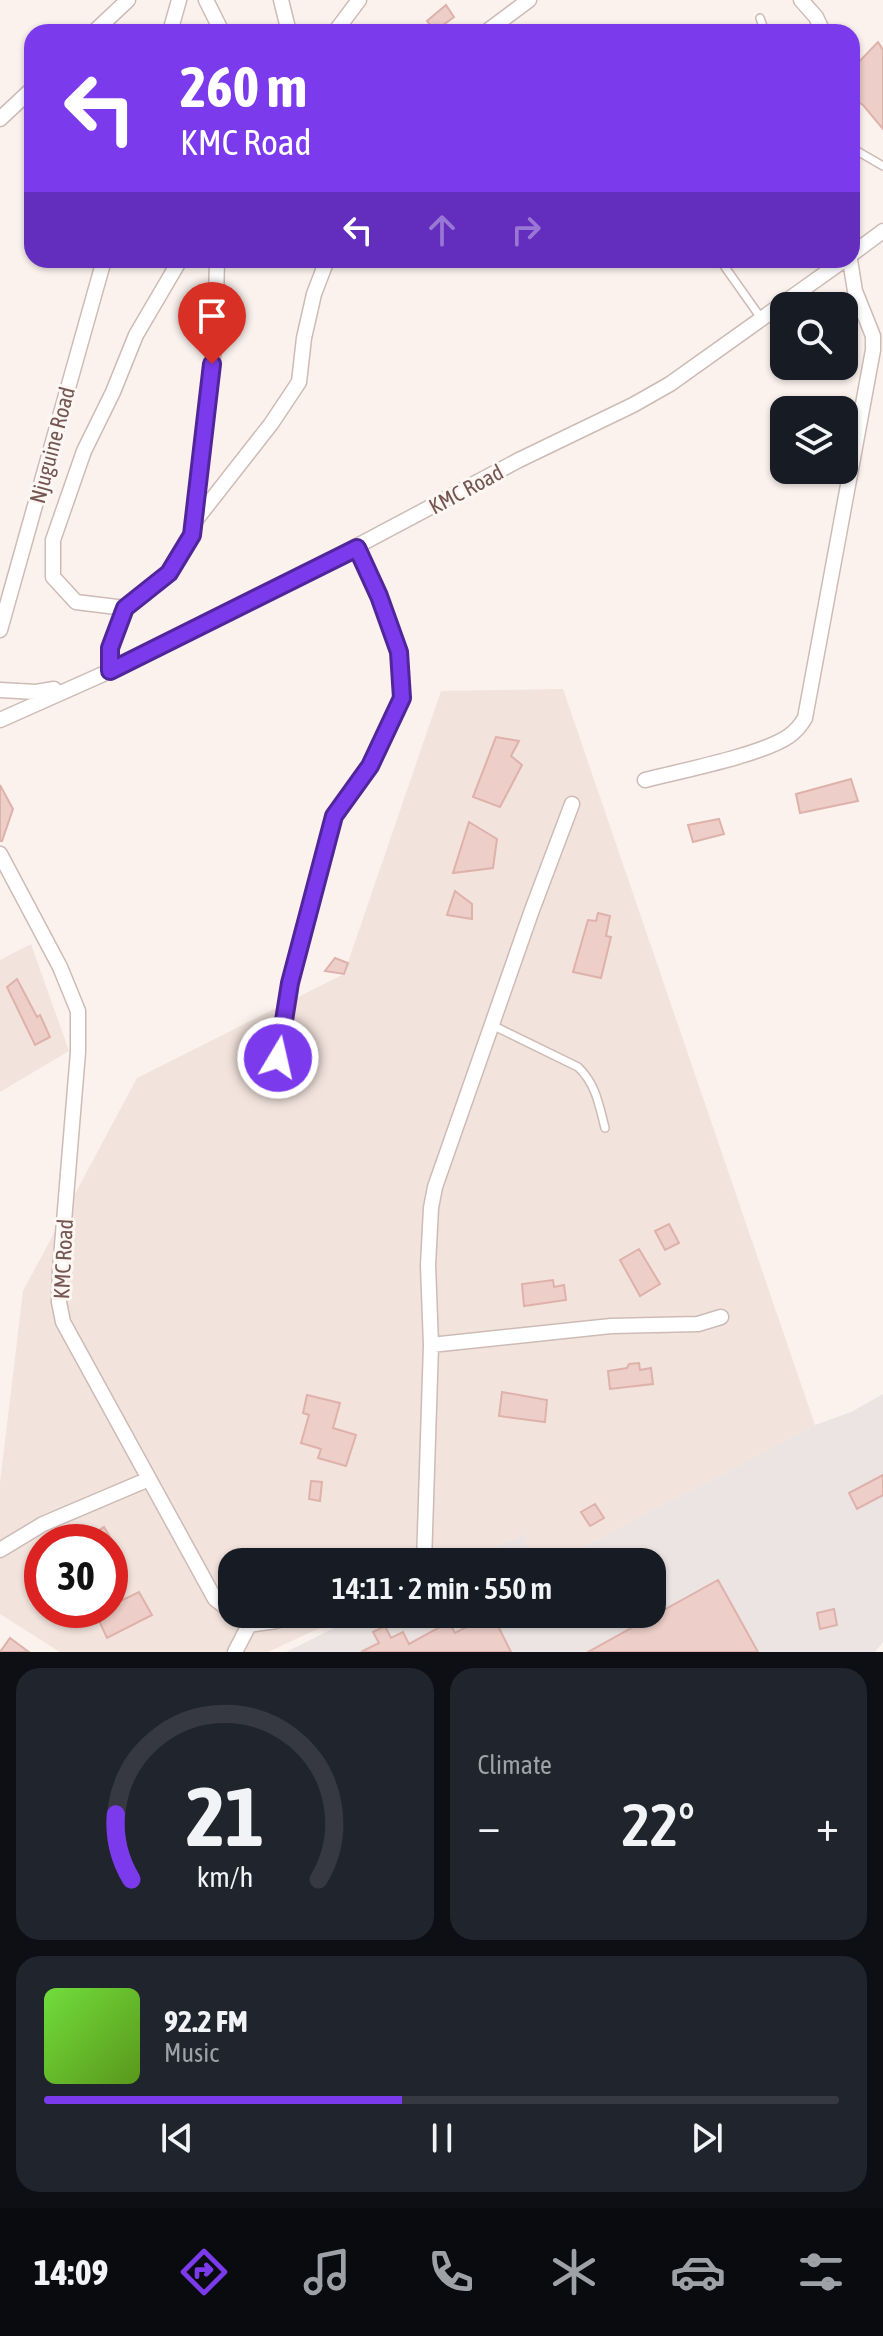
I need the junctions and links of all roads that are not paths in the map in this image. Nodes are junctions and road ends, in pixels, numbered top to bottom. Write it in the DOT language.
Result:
graph roads {
  1 [pos="128,0"];
  2 [pos="179,0"];
  3 [pos="206,0"];
  4 [pos="281,0"];
  5 [pos="359,0"];
  6 [pos="529,0"];
  7 [pos="801,0"];
  8 [pos="760,18"];
  9 [pos="102,24"];
  10 [pos="172,24"];
  11 [pos="218,24"];
  12 [pos="287,24"];
  13 [pos="341,24"];
  14 [pos="497,24"];
  15 [pos="762,24"];
  16 [pos="819,24"];
  17 [pos="24,96"];
  18 [pos="0,119"];
  19 [pos="860,153"];
  20 [pos="883,166"];
  21 [pos="883,231"];
  22 [pos="860,248"];
  23 [pos="102,268"];
  24 [pos="175,268"];
  25 [pos="217,268"];
  26 [pos="324,268"];
  27 [pos="726,268"];
  28 [pos="836,268"];
  29 [pos="849,268"];
  30 [pos="763,320"];
  31 [pos="194,521"];
  32 [pos="357,548"];
  33 [pos="125,608"];
  34 [pos="0,630"];
  35 [pos="110,671"];
  36 [pos="70,687"];
  37 [pos="0,690"];
  38 [pos="0,720"];
  39 [pos="645,780"];
  40 [pos="572,804"];
  41 [pos="0,854"];
  42 [pos="492,1025"];
  43 [pos="278,1058"];
  44 [pos="605,1128"];
  45 [pos="721,1317"];
  46 [pos="431,1345"];
  47 [pos="149,1479"];
  48 [pos="424,1548"];
  49 [pos="0,1550"];
  50 [pos="218,1601"];
  51 [pos="247,1628"];
  52 [pos="235,1652"];
  1 -- 9 [label="street"];
  2 -- 10 [label="street"];
  3 -- 11 [label="street"];
  4 -- 12 [label="street"];
  5 -- 13 [label="street"];
  6 -- 14 [label="street"];
  7 -- 16 [label="street"];
  8 -- 15 [label="lane"];
  17 -- 18 [label="street"];
  19 -- 20 [label="lane"];
  21 -- 22 [label="street"];
  23 -- 34 [label="street, Njuguine Road"];
  24 -- 33 [label="street"];
  25 -- 31 [label="street"];
  26 -- 31 [label="street"];
  27 -- 30 [label="lane"];
  28 -- 30 [label="street, KMC Road"];
  29 -- 39 [label="street"];
  30 -- 32 [label="street, KMC Road"];
  31 -- 33 [label="street"];
  32 -- 35 [label="street, KMC Road"];
  32 -- 43 [label="street"];
  33 -- 35 [label="street"];
  35 -- 36 [label="street, KMC Road"];
  36 -- 37 [label="street, KMC Road"];
  36 -- 38 [label="street, KMC Road"];
  40 -- 42 [label="street"];
  41 -- 47 [label="street, KMC Road"];
  42 -- 44 [label="lane"];
  42 -- 46 [label="street"];
  45 -- 46 [label="street"];
  46 -- 48 [label="street"];
  47 -- 49 [label="street"];
  47 -- 50 [label="street, KMC Road"];
  51 -- 52 [label="street"];
}
